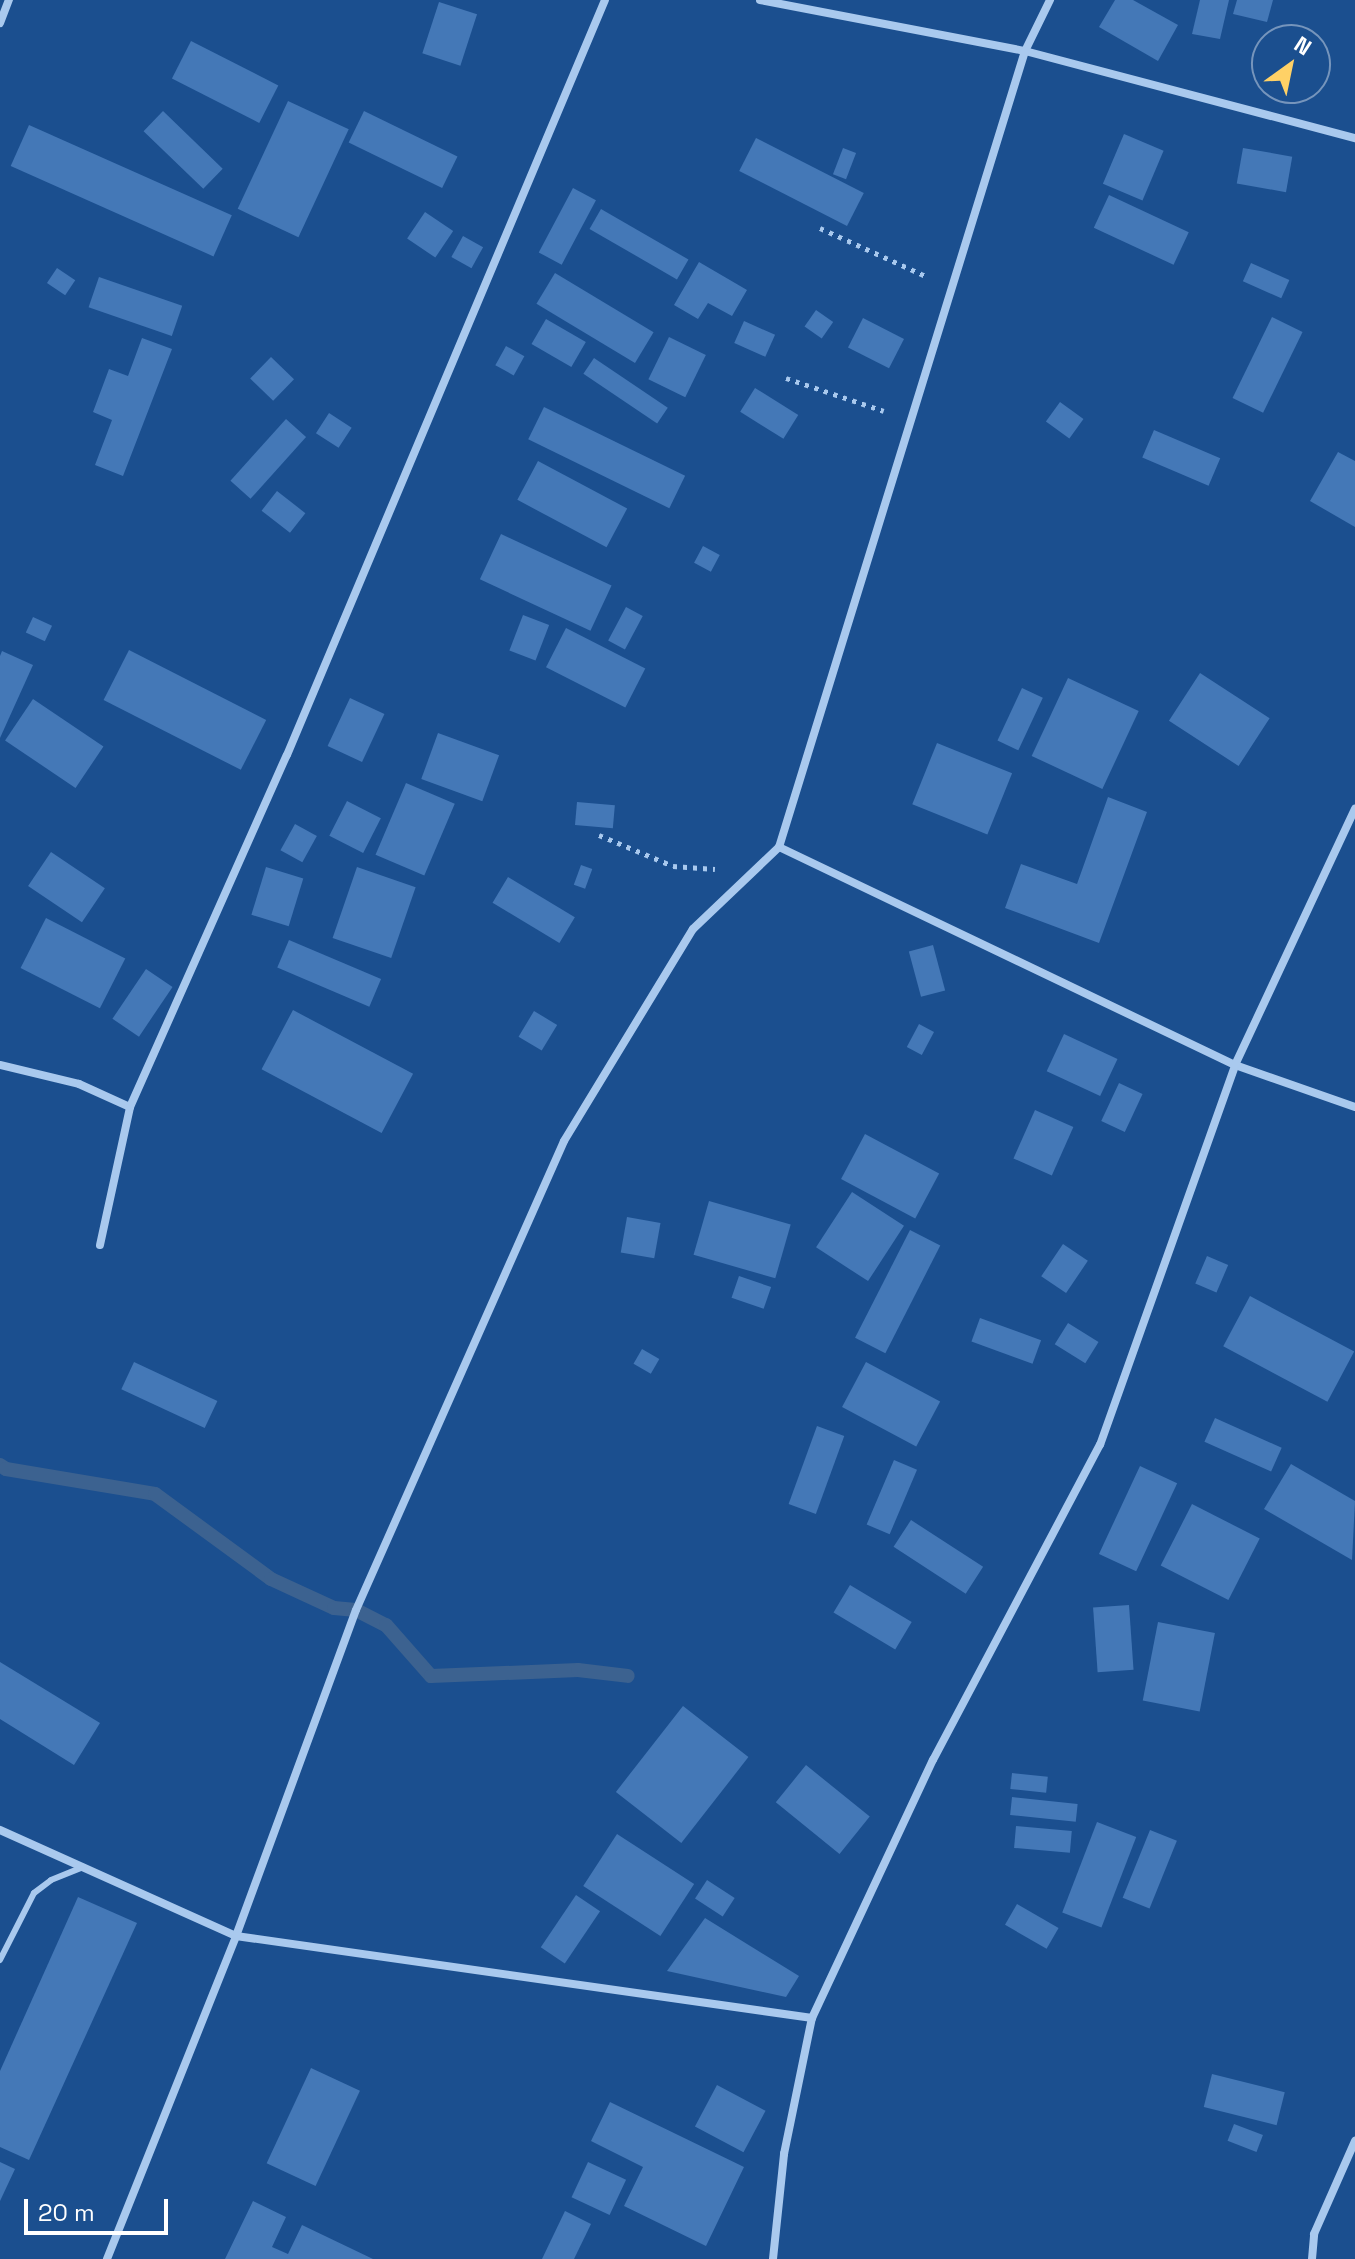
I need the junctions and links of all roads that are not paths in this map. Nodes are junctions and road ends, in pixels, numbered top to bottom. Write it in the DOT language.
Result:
graph roads {
  1 [pos="9,0"];
  2 [pos="605,0"];
  3 [pos="760,0"];
  4 [pos="1050,0"];
  5 [pos="0,23"];
  6 [pos="1025,51"];
  7 [pos="1355,138"];
  8 [pos="1355,809"];
  9 [pos="779,847"];
  10 [pos="0,1065"];
  11 [pos="1235,1065"];
  12 [pos="130,1107"];
  13 [pos="1355,1107"];
  14 [pos="100,1245"];
  15 [pos="0,1830"];
  16 [pos="83,1867"];
  17 [pos="236,1936"];
  18 [pos="0,1960"];
  19 [pos="812,2018"];
  20 [pos="1355,2141"];
  21 [pos="107,2259"];
  22 [pos="773,2259"];
  23 [pos="1312,2259"];
  1 -- 5 [label="street"];
  2 -- 12 [label="street"];
  3 -- 6 [label="street"];
  4 -- 6 [label="street"];
  6 -- 7 [label="street"];
  6 -- 9 [label="street"];
  8 -- 11 [label="street"];
  9 -- 11 [label="street"];
  9 -- 17 [label="street"];
  10 -- 12 [label="street"];
  11 -- 13 [label="street"];
  11 -- 19 [label="street"];
  12 -- 14 [label="street"];
  15 -- 16 [label="street"];
  16 -- 17 [label="street"];
  16 -- 18 [label="lane"];
  17 -- 19 [label="street"];
  17 -- 21 [label="street"];
  19 -- 22 [label="street"];
  20 -- 23 [label="street"];
}
